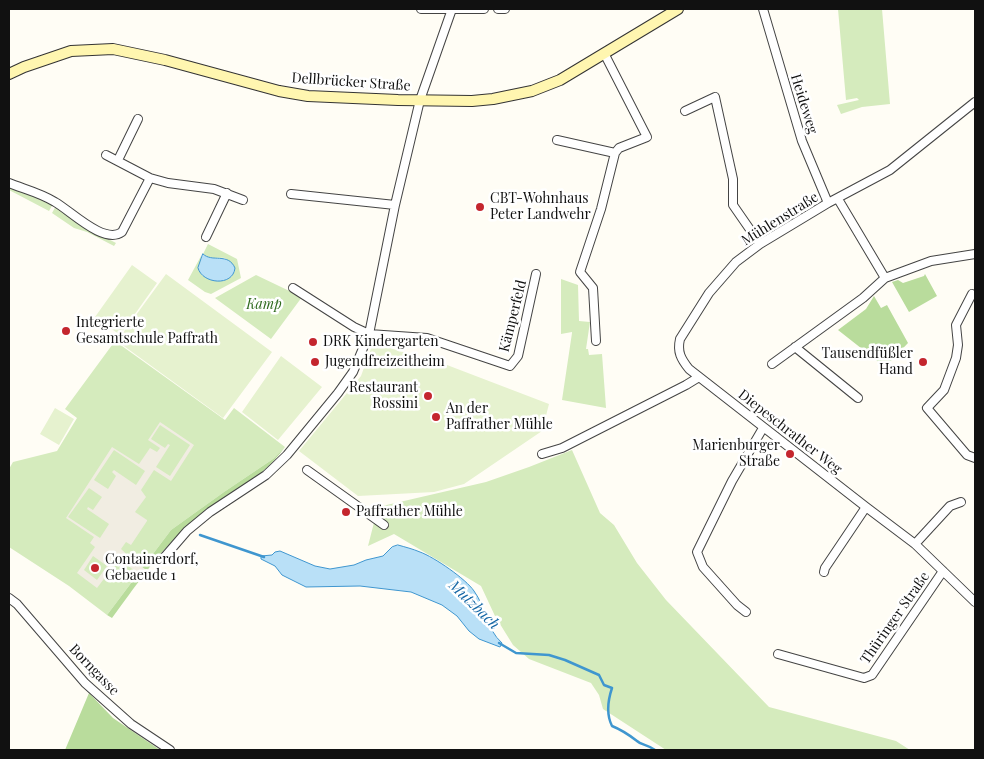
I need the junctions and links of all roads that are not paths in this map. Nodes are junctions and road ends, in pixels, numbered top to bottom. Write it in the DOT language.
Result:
graph roads {
  1 [pos="421,9"];
  2 [pos="452,9"];
  3 [pos="484,9"];
  4 [pos="498,9"];
  5 [pos="505,9"];
  6 [pos="678,9"];
  7 [pos="763,9"];
  8 [pos="604,53"];
  9 [pos="9,74"];
  10 [pos="420,100"];
  11 [pos="975,102"];
  12 [pos="685,111"];
  13 [pos="138,119"];
  14 [pos="557,140"];
  15 [pos="615,153"];
  16 [pos="106,155"];
  17 [pos="118,160"];
  18 [pos="150,178"];
  19 [pos="9,183"];
  20 [pos="227,193"];
  21 [pos="291,194"];
  22 [pos="838,199"];
  23 [pos="243,200"];
  24 [pos="828,204"];
  25 [pos="395,205"];
  26 [pos="206,237"];
  27 [pos="760,244"];
  28 [pos="975,254"];
  29 [pos="536,274"];
  30 [pos="885,278"];
  31 [pos="293,288"];
  32 [pos="972,294"];
  33 [pos="369,334"];
  34 [pos="596,341"];
  35 [pos="795,347"];
  36 [pos="772,364"];
  37 [pos="699,377"];
  38 [pos="858,398"];
  39 [pos="763,428"];
  40 [pos="542,454"];
  41 [pos="975,458"];
  42 [pos="307,470"];
  43 [pos="961,502"];
  44 [pos="866,507"];
  45 [pos="384,525"];
  46 [pos="915,544"];
  47 [pos="160,561"];
  48 [pos="943,571"];
  49 [pos="824,572"];
  50 [pos="9,598"];
  51 [pos="975,602"];
  52 [pos="746,612"];
  53 [pos="778,654"];
  54 [pos="170,750"];
  1 -- 2 [label="street"];
  2 -- 3 [label="street"];
  2 -- 10 [label="street"];
  4 -- 5 [label="street"];
  6 -- 8 [label="main road, Dellbrücker Straße"];
  7 -- 24 [label="street, Heideweg"];
  8 -- 10 [label="main road, Dellbrücker Straße"];
  8 -- 15 [label="street"];
  9 -- 10 [label="main road, Dellbrücker Straße"];
  10 -- 25 [label="street"];
  11 -- 22 [label="street, Mühlenstraße"];
  12 -- 27 [label="street"];
  13 -- 17 [label="street"];
  14 -- 15 [label="street"];
  15 -- 34 [label="street"];
  16 -- 17 [label="street"];
  17 -- 18 [label="street"];
  18 -- 19 [label="street"];
  18 -- 20 [label="street"];
  20 -- 23 [label="street"];
  20 -- 26 [label="street"];
  21 -- 25 [label="street"];
  22 -- 24 [label="street, Mühlenstraße"];
  22 -- 30 [label="street"];
  24 -- 27 [label="street, Mühlenstraße"];
  25 -- 33 [label="street"];
  27 -- 37 [label="street, Mühlenstraße"];
  28 -- 30 [label="street"];
  29 -- 33 [label="street, Kämperfeld"];
  30 -- 35 [label="street"];
  31 -- 33 [label="street"];
  32 -- 41 [label="street"];
  33 -- 47 [label="street"];
  35 -- 36 [label="street"];
  35 -- 38 [label="street"];
  37 -- 39 [label="street, Diepeschrather Weg"];
  37 -- 40 [label="street"];
  39 -- 44 [label="street, Diepeschrather Weg"];
  39 -- 52 [label="street"];
  42 -- 45 [label="street"];
  43 -- 46 [label="street"];
  44 -- 46 [label="street, Diepeschrather Weg"];
  44 -- 49 [label="street"];
  46 -- 48 [label="street, Diepeschrather Weg"];
  48 -- 51 [label="street, Diepeschrather Weg"];
  48 -- 53 [label="street, Thüringer Straße"];
  50 -- 54 [label="street, Borngasse"];
}
